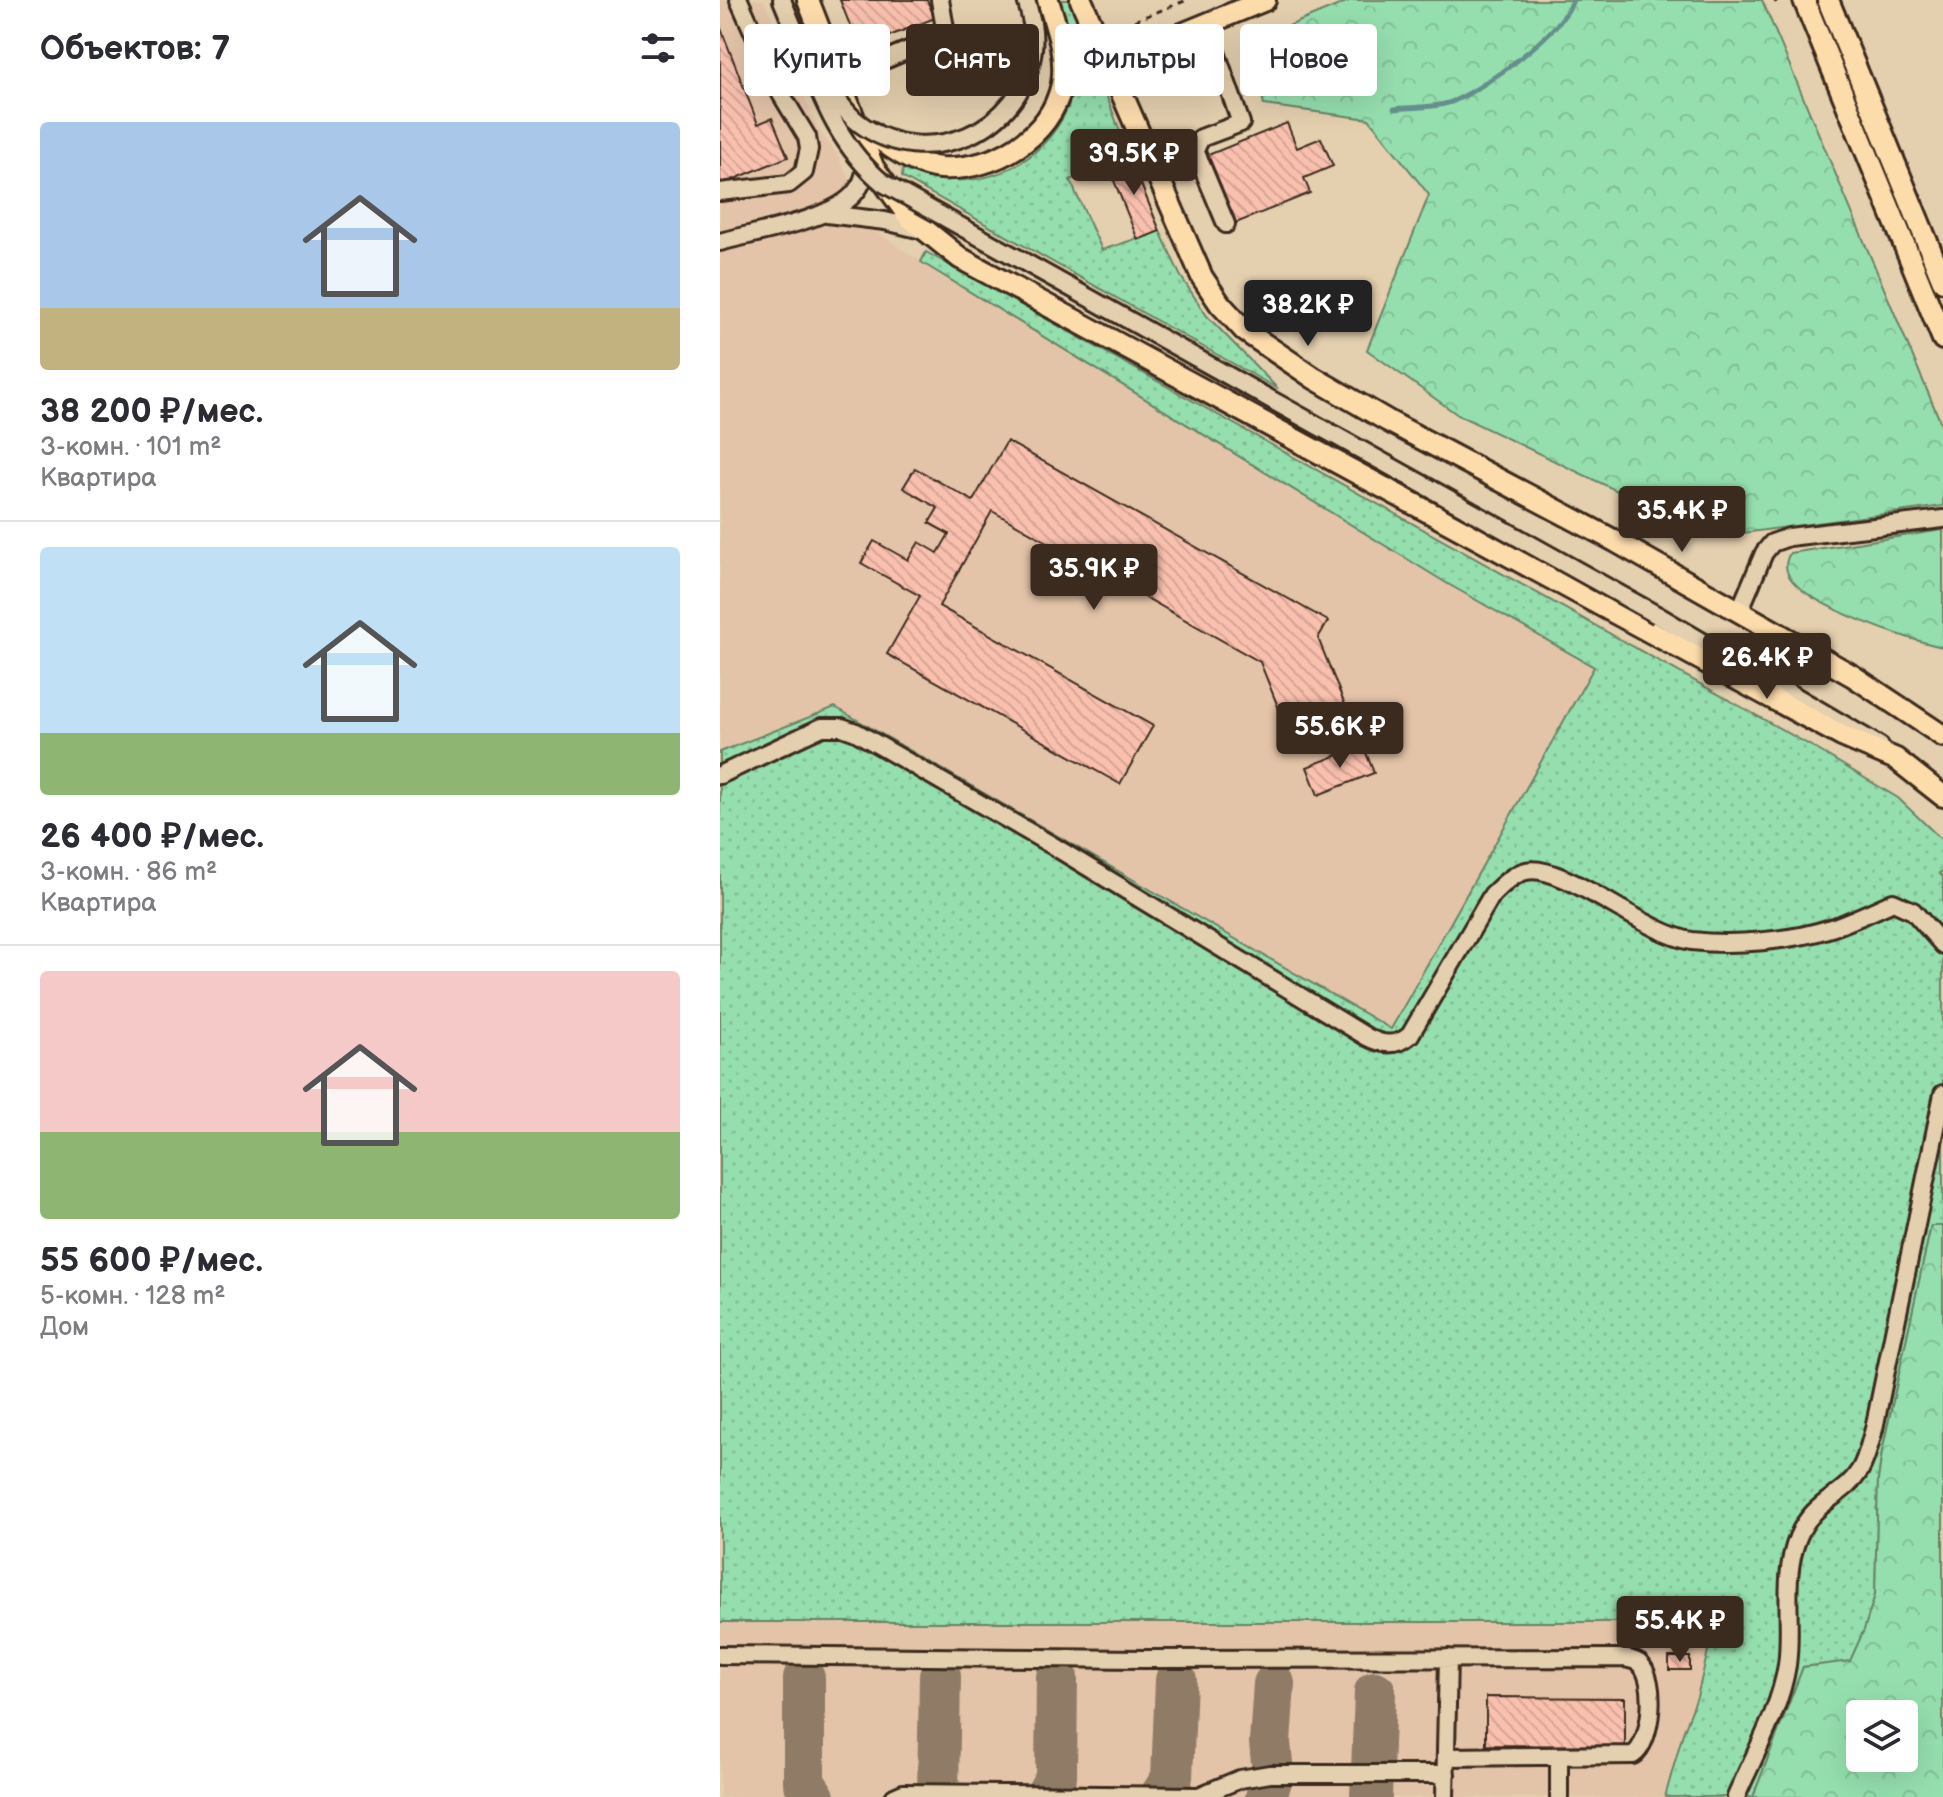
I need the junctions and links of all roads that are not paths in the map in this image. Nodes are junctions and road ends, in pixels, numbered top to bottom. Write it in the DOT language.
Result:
graph roads {
  1 [pos="739,0"];
  2 [pos="782,0"];
  3 [pos="808,0"];
  4 [pos="940,0"];
  5 [pos="1026,0"];
  6 [pos="1048,0"];
  7 [pos="1081,0"];
  8 [pos="1265,0"];
  9 [pos="1804,0"];
  10 [pos="1828,0"];
  11 [pos="792,24"];
  12 [pos="1092,24"];
  13 [pos="1206,24"];
  14 [pos="890,58"];
  15 [pos="1224,75"];
  16 [pos="822,96"];
  17 [pos="837,96"];
  18 [pos="1123,96"];
  19 [pos="852,117"];
  20 [pos="868,151"];
  21 [pos="720,192"];
  22 [pos="825,213"];
  23 [pos="1226,224"];
  24 [pos="927,232"];
  25 [pos="720,242"];
  26 [pos="1943,281"];
  27 [pos="1943,339"];
  28 [pos="1943,519"];
  29 [pos="1739,612"];
  30 [pos="1943,736"];
  31 [pos="1896,759"];
  32 [pos="720,775"];
  33 [pos="1943,796"];
  34 [pos="1943,945"];
  35 [pos="1943,1094"];
  36 [pos="720,1655"];
  37 [pos="1448,1658"];
  38 [pos="1559,1756"];
  39 [pos="1446,1765"];
  40 [pos="894,1797"];
  41 [pos="1445,1797"];
  42 [pos="1559,1797"];
  43 [pos="1736,1797"];
  1 -- 21 [label="street"];
  2 -- 11 [label="street"];
  3 -- 19 [label="main road"];
  4 -- 14 [label="street"];
  5 -- 17 [label="street, bridge"];
  6 -- 19 [label="main road"];
  7 -- 12 [label="main road"];
  8 -- 13 [label="main road"];
  9 -- 27 [label="main road"];
  10 -- 26 [label="main road"];
  15 -- 23 [label="street"];
  16 -- 31 [label="street, bridge"];
  18 -- 29 [label="main road"];
  19 -- 20 [label="main road"];
  20 -- 22 [label="street"];
  20 -- 24 [label="main road"];
  22 -- 24 [label="street"];
  22 -- 25 [label="street"];
  24 -- 31 [label="main road"];
  28 -- 29 [label="street"];
  29 -- 30 [label="main road"];
  31 -- 33 [label="main road"];
  32 -- 34 [label="street"];
  35 -- 43 [label="street"];
  36 -- 37 [label="street"];
  37 -- 38 [label="street"];
  37 -- 39 [label="street"];
  38 -- 39 [label="street"];
  38 -- 42 [label="street"];
  39 -- 40 [label="street"];
  39 -- 41 [label="street"];
}
